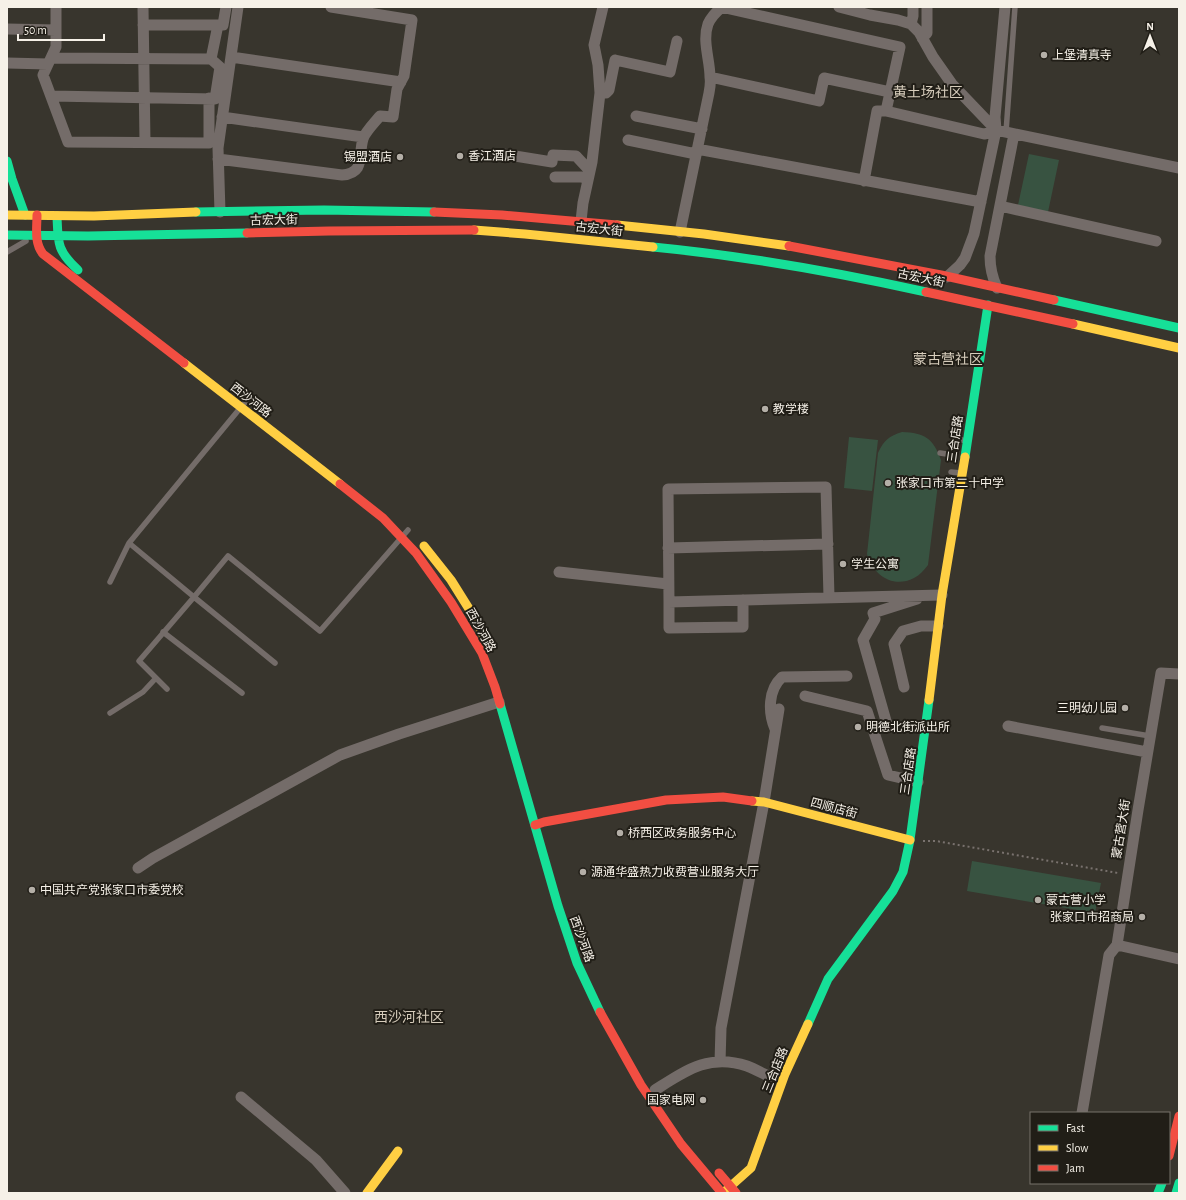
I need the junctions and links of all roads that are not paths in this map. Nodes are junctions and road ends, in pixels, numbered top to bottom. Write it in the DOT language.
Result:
graph roads {
  1 [pos="56,7"];
  2 [pos="143,7"];
  3 [pos="226,7"];
  4 [pos="238,7"];
  5 [pos="331,7"];
  6 [pos="603,7"];
  7 [pos="722,7"];
  8 [pos="839,7"];
  9 [pos="913,7"];
  10 [pos="927,7"];
  11 [pos="1005,7"];
  12 [pos="1015,7"];
  13 [pos="911,24"];
  14 [pos="143,25"];
  15 [pos="218,25"];
  16 [pos="7,29"];
  17 [pos="56,30"];
  18 [pos="922,38"];
  19 [pos="677,41"];
  20 [pos="231,56"];
  21 [pos="144,59"];
  22 [pos="211,59"];
  23 [pos="49,61"];
  24 [pos="7,63"];
  25 [pos="710,77"];
  26 [pos="401,82"];
  27 [pos="890,92"];
  28 [pos="600,93"];
  29 [pos="51,96"];
  30 [pos="144,97"];
  31 [pos="209,98"];
  32 [pos="886,112"];
  33 [pos="636,116"];
  34 [pos="222,117"];
  35 [pos="702,129"];
  36 [pos="1005,132"];
  37 [pos="363,137"];
  38 [pos="628,140"];
  39 [pos="145,142"];
  40 [pos="697,152"];
  41 [pos="503,154"];
  42 [pos="218,159"];
  43 [pos="7,161"];
  44 [pos="1179,168"];
  45 [pos="589,174"];
  46 [pos="555,177"];
  47 [pos="864,181"];
  48 [pos="981,202"];
  49 [pos="1000,206"];
  50 [pos="220,212"];
  51 [pos="7,215"];
  52 [pos="24,215"];
  53 [pos="37,215"];
  54 [pos="58,216"];
  55 [pos="581,222"];
  56 [pos="680,232"];
  57 [pos="7,235"];
  58 [pos="37,235"];
  59 [pos="58,236"];
  60 [pos="1156,241"];
  61 [pos="7,252"];
  62 [pos="947,277"];
  63 [pos="997,288"];
  64 [pos="988,305"];
  65 [pos="1075,315"];
  66 [pos="1179,328"];
  67 [pos="1179,348"];
  68 [pos="243,404"];
  69 [pos="956,439"];
  70 [pos="967,441"];
  71 [pos="940,453"];
  72 [pos="953,455"];
  73 [pos="951,472"];
  74 [pos="963,473"];
  75 [pos="362,490"];
  76 [pos="410,532"];
  77 [pos="401,537"];
  78 [pos="129,543"];
  79 [pos="828,544"];
  80 [pos="668,548"];
  81 [pos="559,572"];
  82 [pos="110,582"];
  83 [pos="668,584"];
  84 [pos="942,595"];
  85 [pos="194,596"];
  86 [pos="884,596"];
  87 [pos="829,597"];
  88 [pos="917,599"];
  89 [pos="743,600"];
  90 [pos="669,602"];
  91 [pos="884,609"];
  92 [pos="938,626"];
  93 [pos="163,632"];
  94 [pos="492,653"];
  95 [pos="275,663"];
  96 [pos="1179,674"];
  97 [pos="847,676"];
  98 [pos="156,678"];
  99 [pos="904,687"];
  100 [pos="167,689"];
  101 [pos="242,693"];
  102 [pos="805,696"];
  103 [pos="499,702"];
  104 [pos="779,709"];
  105 [pos="110,714"];
  106 [pos="1008,726"];
  107 [pos="926,727"];
  108 [pos="1102,728"];
  109 [pos="892,730"];
  110 [pos="776,731"];
  111 [pos="1150,736"];
  112 [pos="1148,752"];
  113 [pos="918,782"];
  114 [pos="764,802"];
  115 [pos="535,825"];
  116 [pos="910,840"];
  117 [pos="138,868"];
  118 [pos="1117,945"];
  119 [pos="1179,959"];
  120 [pos="720,1062"];
  121 [pos="770,1077"];
  122 [pos="653,1086"];
  123 [pos="241,1097"];
  124 [pos="1082,1112"];
  125 [pos="672,1114"];
  126 [pos="1179,1116"];
  127 [pos="398,1151"];
  128 [pos="1170,1152"];
  129 [pos="715,1169"];
  130 [pos="1179,1183"];
  131 [pos="728,1192"];
  132 [pos="345,1193"];
  133 [pos="367,1193"];
  134 [pos="1176,1193"];
  1 -- 17 [label="street"];
  2 -- 14 [label="street"];
  3 -- 15 [label="street"];
  4 -- 20 [label="street"];
  5 -- 26 [label="street"];
  6 -- 28 [label="street"];
  7 -- 25 [label="street"];
  7 -- 27 [label="street"];
  8 -- 13 [label="street"];
  9 -- 13 [label="street"];
  10 -- 18 [label="street"];
  11 -- 36 [label="street"];
  12 -- 36 [label="lane"];
  13 -- 18 [label="street"];
  14 -- 15 [label="street"];
  14 -- 21 [label="street"];
  15 -- 22 [label="street"];
  16 -- 17 [label="street"];
  17 -- 23 [label="street"];
  18 -- 36 [label="street"];
  19 -- 28 [label="street"];
  20 -- 26 [label="street"];
  20 -- 34 [label="street"];
  21 -- 22 [label="street"];
  21 -- 23 [label="street"];
  21 -- 30 [label="street"];
  22 -- 31 [label="street"];
  23 -- 24 [label="street"];
  23 -- 29 [label="street"];
  25 -- 27 [label="street"];
  25 -- 35 [label="street"];
  26 -- 37 [label="street"];
  27 -- 32 [label="street"];
  28 -- 45 [label="street"];
  29 -- 30 [label="street"];
  29 -- 39 [label="street"];
  30 -- 31 [label="street"];
  30 -- 39 [label="street"];
  31 -- 39 [label="street"];
  32 -- 36 [label="street"];
  32 -- 47 [label="street"];
  33 -- 35 [label="street"];
  34 -- 37 [label="street"];
  34 -- 42 [label="street"];
  35 -- 40 [label="street"];
  36 -- 44 [label="street"];
  36 -- 48 [label="street"];
  36 -- 49 [label="street"];
  37 -- 42 [label="street"];
  38 -- 40 [label="street"];
  40 -- 47 [label="street"];
  40 -- 56 [label="street"];
  41 -- 45 [label="street"];
  42 -- 50 [label="street"];
  43 -- 52 [label="street"];
  45 -- 46 [label="street"];
  45 -- 55 [label="street"];
  47 -- 48 [label="street"];
  48 -- 62 [label="street"];
  49 -- 60 [label="street"];
  49 -- 63 [label="street"];
  50 -- 54 [label="street, 古宏大街"];
  50 -- 55 [label="street, 古宏大街"];
  51 -- 52 [label="street, 古宏大街"];
  52 -- 53 [label="street, 古宏大街"];
  53 -- 54 [label="street, 古宏大街"];
  53 -- 58 [label="street, 西沙河路"];
  54 -- 59 [label="street, 西沙河路"];
  55 -- 56 [label="street, 古宏大街"];
  56 -- 62 [label="street, 古宏大街"];
  57 -- 58 [label="street, 古宏大街"];
  58 -- 59 [label="street, 古宏大街"];
  58 -- 61 [label="lane"];
  58 -- 68 [label="street, 西沙河路"];
  59 -- 64 [label="street, 古宏大街"];
  59 -- 68 [label="street, 西沙河路"];
  62 -- 63 [label="street, 古宏大街"];
  63 -- 65 [label="street, 古宏大街"];
  64 -- 65 [label="street, 古宏大街"];
  64 -- 70 [label="street, 三合店路"];
  65 -- 66 [label="street, 古宏大街"];
  65 -- 67 [label="street, 古宏大街"];
  68 -- 75 [label="street, 西沙河路"];
  68 -- 77 [label="street, 西沙河路"];
  68 -- 78 [label="lane"];
  69 -- 70 [label="lane"];
  70 -- 74 [label="street, 三合店路"];
  71 -- 72 [label="lane"];
  73 -- 74 [label="lane"];
  74 -- 84 [label="street, 三合店路"];
  76 -- 77 [label="lane"];
  76 -- 94 [label="street, 西沙河路"];
  77 -- 85 [label="lane"];
  77 -- 103 [label="street, 西沙河路"];
  78 -- 82 [label="lane"];
  78 -- 85 [label="lane"];
  79 -- 80 [label="street"];
  79 -- 80 [label="street"];
  79 -- 87 [label="street"];
  80 -- 83 [label="street"];
  81 -- 83 [label="street"];
  83 -- 90 [label="street"];
  84 -- 86 [label="street"];
  84 -- 92 [label="street, 三合店路"];
  85 -- 93 [label="lane"];
  85 -- 95 [label="lane"];
  86 -- 87 [label="street"];
  86 -- 91 [label="street"];
  87 -- 89 [label="street"];
  88 -- 91 [label="street"];
  89 -- 90 [label="street"];
  89 -- 90 [label="street"];
  91 -- 109 [label="street"];
  92 -- 99 [label="street"];
  92 -- 107 [label="street, 三合店路"];
  93 -- 98 [label="lane"];
  93 -- 101 [label="lane"];
  96 -- 111 [label="street, 蒙古营大街"];
  97 -- 110 [label="street"];
  98 -- 100 [label="lane"];
  98 -- 105 [label="lane"];
  102 -- 113 [label="street"];
  103 -- 115 [label="street, 西沙河路"];
  103 -- 117 [label="street"];
  104 -- 110 [label="street"];
  106 -- 112 [label="street"];
  107 -- 109 [label="lane"];
  107 -- 113 [label="street, 三合店路"];
  108 -- 111 [label="lane"];
  110 -- 114 [label="street"];
  111 -- 112 [label="street, 蒙古营大街"];
  112 -- 118 [label="street, 蒙古营大街"];
  113 -- 116 [label="street, 三合店路"];
  114 -- 115 [label="street, 四顺店街"];
  114 -- 116 [label="street, 四顺店街"];
  114 -- 120 [label="street"];
  115 -- 131 [label="street, 西沙河路"];
  116 -- 131 [label="street, 三合店路"];
  118 -- 119 [label="street"];
  118 -- 124 [label="street, 蒙古营大街"];
  120 -- 121 [label="street"];
  120 -- 122 [label="street"];
  122 -- 125 [label="street"];
  123 -- 132 [label="street"];
  126 -- 128 [label="street"];
  127 -- 133 [label="street"];
  129 -- 131 [label="street"];
  130 -- 134 [label="street"];
}
